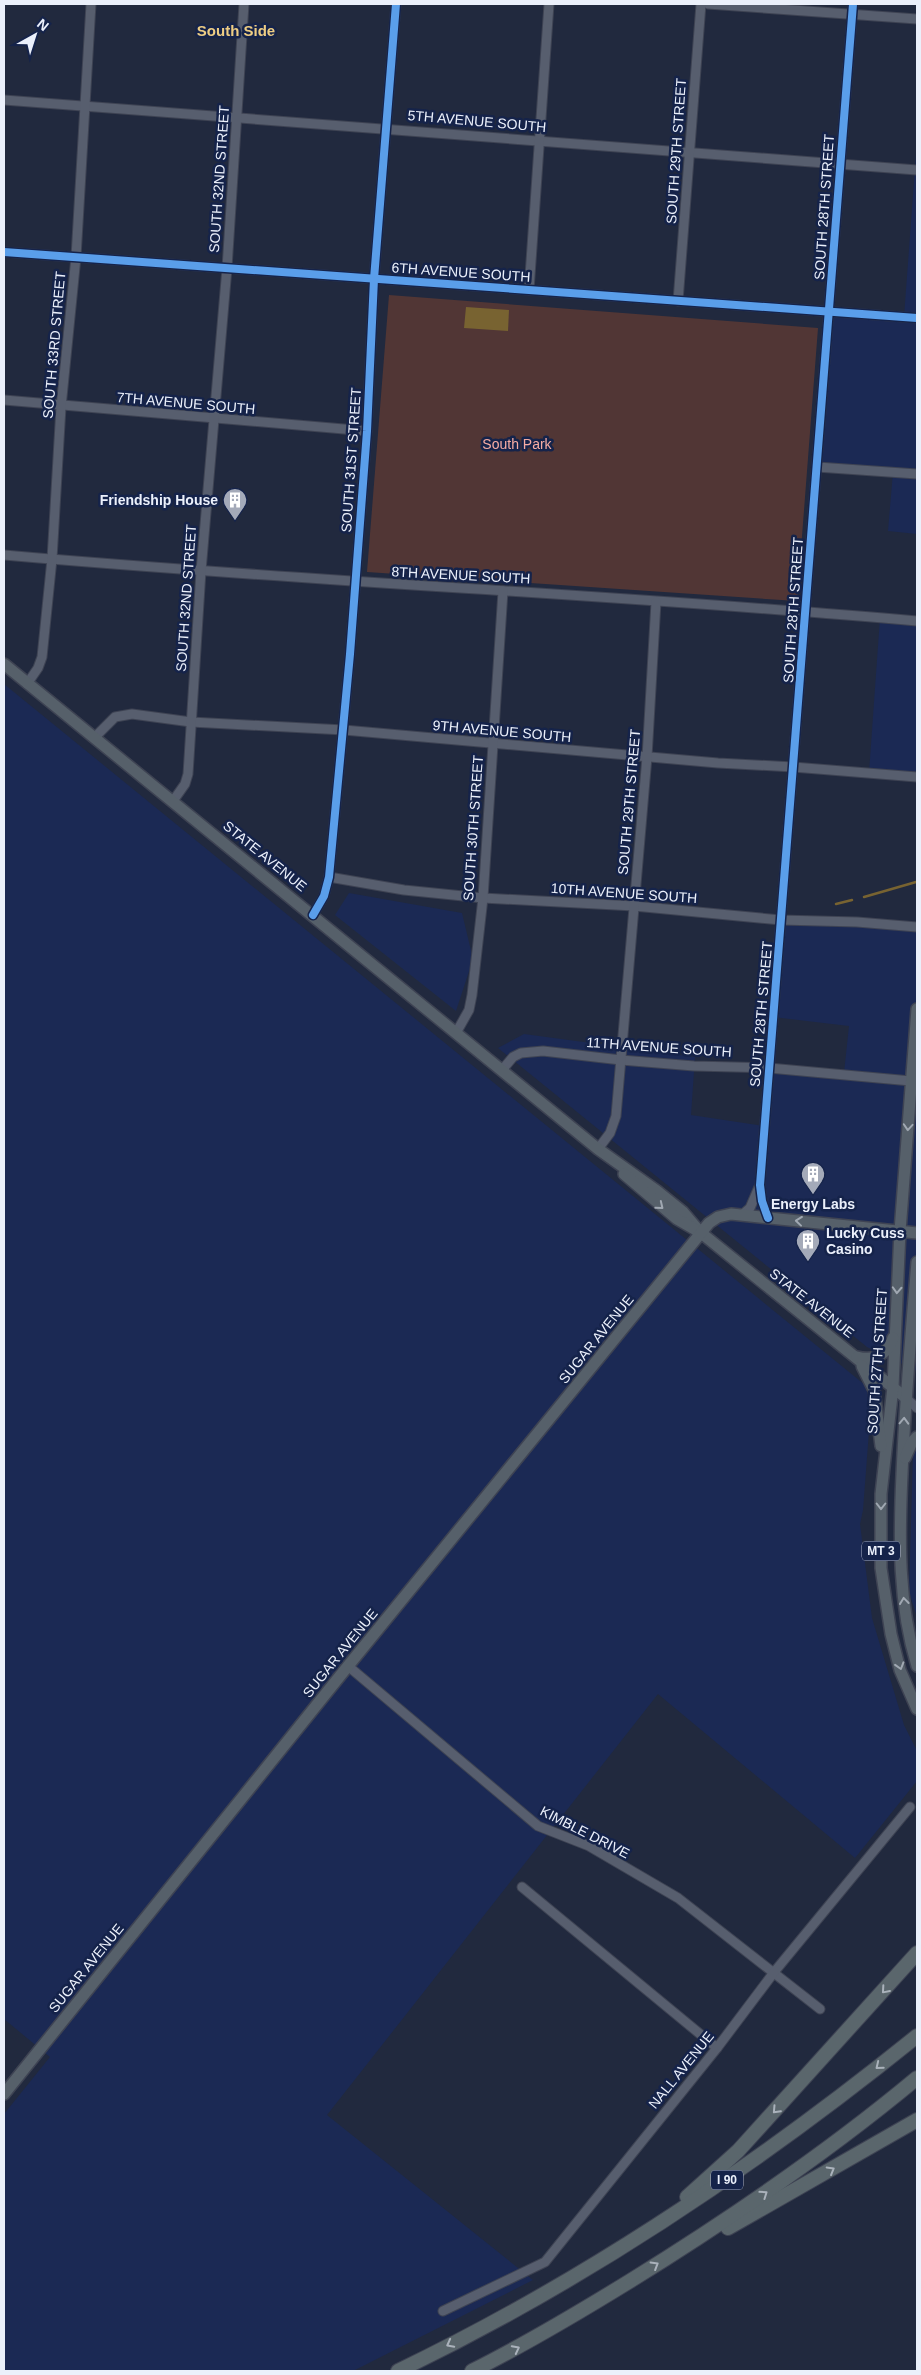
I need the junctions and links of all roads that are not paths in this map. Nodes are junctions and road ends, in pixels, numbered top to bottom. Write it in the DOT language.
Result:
graph roads {
  1 [pos="91,4"];
  2 [pos="244,4"];
  3 [pos="396,4"];
  4 [pos="549,4"];
  5 [pos="701,4"];
  6 [pos="708,4"];
  7 [pos="853,4"];
  8 [pos="852,14"];
  9 [pos="917,19"];
  10 [pos="4,100"];
  11 [pos="83,107"];
  12 [pos="237,117"];
  13 [pos="387,128"];
  14 [pos="540,140"];
  15 [pos="690,153"];
  16 [pos="840,164"];
  17 [pos="917,170"];
  18 [pos="4,252"];
  19 [pos="76,257"];
  20 [pos="227,268"];
  21 [pos="374,279"];
  22 [pos="529,290"];
  23 [pos="678,301"];
  24 [pos="829,312"];
  25 [pos="917,318"];
  26 [pos="4,400"];
  27 [pos="61,407"];
  28 [pos="216,420"];
  29 [pos="367,431"];
  30 [pos="817,467"];
  31 [pos="917,474"];
  32 [pos="4,555"];
  33 [pos="52,559"];
  34 [pos="201,571"];
  35 [pos="355,583"];
  36 [pos="503,591"];
  37 [pos="656,602"];
  38 [pos="806,612"];
  39 [pos="917,621"];
  40 [pos="4,664"];
  41 [pos="28,684"];
  42 [pos="190,722"];
  43 [pos="344,730"];
  44 [pos="94,738"];
  45 [pos="493,745"];
  46 [pos="648,757"];
  47 [pos="793,766"];
  48 [pos="917,777"];
  49 [pos="173,801"];
  50 [pos="329,878"];
  51 [pos="483,898"];
  52 [pos="634,906"];
  53 [pos="313,915"];
  54 [pos="781,920"];
  55 [pos="917,926"];
  56 [pos="917,1009"];
  57 [pos="456,1033"];
  58 [pos="621,1060"];
  59 [pos="769,1068"];
  60 [pos="502,1070"];
  61 [pos="911,1080"];
  62 [pos="598,1149"];
  63 [pos="760,1185"];
  64 [pos="742,1215"];
  65 [pos="768,1218"];
  66 [pos="900,1231"];
  67 [pos="700,1232"];
  68 [pos="917,1233"];
  69 [pos="917,1262"];
  70 [pos="896,1331"];
  71 [pos="855,1356"];
  72 [pos="893,1387"];
  73 [pos="906,1398"];
  74 [pos="917,1408"];
  75 [pos="917,1437"];
  76 [pos="902,1469"];
  77 [pos="883,1474"];
  78 [pos="348,1666"];
  79 [pos="917,1666"];
  80 [pos="917,1709"];
  81 [pos="910,1807"];
  82 [pos="522,1887"];
  83 [pos="917,1953"];
  84 [pos="775,1971"];
  85 [pos="820,2009"];
  86 [pos="917,2036"];
  87 [pos="716,2048"];
  88 [pos="917,2078"];
  89 [pos="4,2094"];
  90 [pos="917,2120"];
  91 [pos="695,2241"];
  92 [pos="524,2305"];
  93 [pos="443,2312"];
  94 [pos="398,2371"];
  95 [pos="472,2371"];
  1 -- 11 [label="street, SOUTH 33RD STREET"];
  2 -- 12 [label="street, SOUTH 32ND STREET"];
  3 -- 13 [label="street, SOUTH 31ST STREET"];
  4 -- 14 [label="street"];
  5 -- 15 [label="street, SOUTH 29TH STREET"];
  6 -- 8 [label="street"];
  7 -- 8 [label="street, SOUTH 28TH STREET"];
  8 -- 9 [label="street"];
  8 -- 16 [label="street, SOUTH 28TH STREET"];
  10 -- 11 [label="street, 5TH AVENUE SOUTH"];
  11 -- 12 [label="street, 5TH AVENUE SOUTH"];
  11 -- 19 [label="street, SOUTH 33RD STREET"];
  12 -- 13 [label="street, 5TH AVENUE SOUTH"];
  12 -- 20 [label="street, SOUTH 32ND STREET"];
  13 -- 14 [label="street, 5TH AVENUE SOUTH"];
  13 -- 21 [label="street, SOUTH 31ST STREET"];
  14 -- 15 [label="street, 5TH AVENUE SOUTH"];
  14 -- 22 [label="street"];
  15 -- 16 [label="street, 5TH AVENUE SOUTH"];
  15 -- 23 [label="street, SOUTH 29TH STREET"];
  16 -- 17 [label="street, 5TH AVENUE SOUTH"];
  16 -- 24 [label="street, SOUTH 28TH STREET"];
  18 -- 19 [label="street, 6TH AVENUE SOUTH"];
  19 -- 20 [label="street, 6TH AVENUE SOUTH"];
  19 -- 27 [label="street, SOUTH 33RD STREET"];
  20 -- 21 [label="street, 6TH AVENUE SOUTH"];
  20 -- 28 [label="street, SOUTH 32ND STREET"];
  21 -- 22 [label="street, 6TH AVENUE SOUTH"];
  21 -- 29 [label="street, SOUTH 31ST STREET"];
  22 -- 23 [label="street, 6TH AVENUE SOUTH"];
  23 -- 24 [label="street, 6TH AVENUE SOUTH"];
  24 -- 25 [label="street, 6TH AVENUE SOUTH"];
  24 -- 30 [label="street, SOUTH 28TH STREET"];
  26 -- 27 [label="street, 7TH AVENUE SOUTH"];
  27 -- 28 [label="street, 7TH AVENUE SOUTH"];
  27 -- 33 [label="street, SOUTH 33RD STREET"];
  28 -- 29 [label="street, 7TH AVENUE SOUTH"];
  28 -- 34 [label="street, SOUTH 32ND STREET"];
  29 -- 35 [label="street, SOUTH 31ST STREET"];
  30 -- 31 [label="street"];
  30 -- 38 [label="street, SOUTH 28TH STREET"];
  32 -- 33 [label="street, 8TH AVENUE SOUTH"];
  33 -- 34 [label="street, 8TH AVENUE SOUTH"];
  33 -- 41 [label="street, SOUTH 33RD STREET"];
  34 -- 35 [label="street, 8TH AVENUE SOUTH"];
  34 -- 42 [label="street, SOUTH 32ND STREET"];
  35 -- 36 [label="street, 8TH AVENUE SOUTH"];
  35 -- 43 [label="street, SOUTH 31ST STREET"];
  36 -- 37 [label="street, 8TH AVENUE SOUTH"];
  36 -- 45 [label="street, SOUTH 30TH STREET"];
  37 -- 38 [label="street, 8TH AVENUE SOUTH"];
  37 -- 46 [label="street, SOUTH 29TH STREET"];
  38 -- 39 [label="street, 8TH AVENUE SOUTH"];
  38 -- 47 [label="street, SOUTH 28TH STREET"];
  40 -- 41 [label="main road, STATE AVENUE"];
  41 -- 44 [label="main road, STATE AVENUE"];
  42 -- 43 [label="street, 9TH AVENUE SOUTH"];
  42 -- 44 [label="street, 9TH AVENUE SOUTH"];
  42 -- 49 [label="street, SOUTH 32ND STREET"];
  43 -- 45 [label="street, 9TH AVENUE SOUTH"];
  43 -- 50 [label="street, SOUTH 31ST STREET"];
  44 -- 49 [label="main road, STATE AVENUE"];
  45 -- 46 [label="street, 9TH AVENUE SOUTH"];
  45 -- 51 [label="street, SOUTH 30TH STREET"];
  46 -- 47 [label="street, 9TH AVENUE SOUTH"];
  46 -- 52 [label="street, SOUTH 29TH STREET"];
  47 -- 48 [label="street, 9TH AVENUE SOUTH"];
  47 -- 54 [label="street, SOUTH 28TH STREET"];
  49 -- 53 [label="main road, STATE AVENUE"];
  50 -- 51 [label="street, 10TH AVENUE SOUTH"];
  50 -- 53 [label="street, SOUTH 31ST STREET"];
  51 -- 52 [label="street, 10TH AVENUE SOUTH"];
  51 -- 57 [label="street, SOUTH 30TH STREET"];
  52 -- 54 [label="street, 10TH AVENUE SOUTH"];
  52 -- 58 [label="street, SOUTH 29TH STREET"];
  53 -- 57 [label="main road, STATE AVENUE"];
  54 -- 55 [label="street, 10TH AVENUE SOUTH"];
  54 -- 59 [label="street, SOUTH 28TH STREET"];
  56 -- 61 [label="main road, SOUTH 27TH STREET / MT 3"];
  57 -- 60 [label="main road, STATE AVENUE"];
  58 -- 59 [label="street, 11TH AVENUE SOUTH"];
  58 -- 60 [label="street, 11TH AVENUE SOUTH"];
  58 -- 62 [label="street, SOUTH 29TH STREET"];
  59 -- 61 [label="street, 11TH AVENUE SOUTH"];
  59 -- 63 [label="street, SOUTH 28TH STREET"];
  60 -- 62 [label="main road, STATE AVENUE"];
  61 -- 66 [label="main road, SOUTH 27TH STREET / MT 3, one-way"];
  62 -- 67 [label="main road, STATE AVENUE"];
  63 -- 64 [label="street, SOUTH 28TH STREET"];
  63 -- 65 [label="street, SOUTH 28TH STREET"];
  64 -- 65 [label="main road, SUGAR AVENUE"];
  64 -- 67 [label="main road, SUGAR AVENUE"];
  66 -- 65 [label="main road, SUGAR AVENUE, one-way"];
  66 -- 68 [label="main road, SUGAR AVENUE"];
  66 -- 70 [label="main road, SOUTH 27TH STREET / MT 3, one-way"];
  67 -- 71 [label="main road, STATE AVENUE"];
  67 -- 78 [label="main road, SUGAR AVENUE"];
  69 -- 73 [label="main road"];
  70 -- 71 [label="main road"];
  70 -- 72 [label="main road, SOUTH 27TH STREET / MT 3"];
  71 -- 72 [label="main road, STATE AVENUE"];
  71 -- 77 [label="main road"];
  72 -- 73 [label="main road, STATE AVENUE"];
  72 -- 77 [label="main road, SOUTH 27TH STREET / MT 3"];
  73 -- 74 [label="street"];
  76 -- 73 [label="main road, MT 3, one-way"];
  75 -- 76 [label="main road"];
  79 -- 76 [label="main road, MT 3, one-way"];
  77 -- 80 [label="main road, SOUTH 27TH STREET / MT 3, one-way"];
  78 -- 84 [label="street, KIMBLE DRIVE"];
  78 -- 89 [label="main road, SUGAR AVENUE"];
  81 -- 84 [label="street, NALL AVENUE"];
  82 -- 87 [label="street"];
  83 -- 92 [label="highway, one-way"];
  84 -- 85 [label="street, KIMBLE DRIVE"];
  84 -- 87 [label="street, NALL AVENUE"];
  86 -- 92 [label="highway, I 90, one-way"];
  87 -- 93 [label="street, NALL AVENUE"];
  91 -- 88 [label="highway, I 90, one-way"];
  91 -- 90 [label="highway, one-way"];
  95 -- 91 [label="highway, I 90, one-way"];
  92 -- 94 [label="highway, I 90, one-way"];
}
